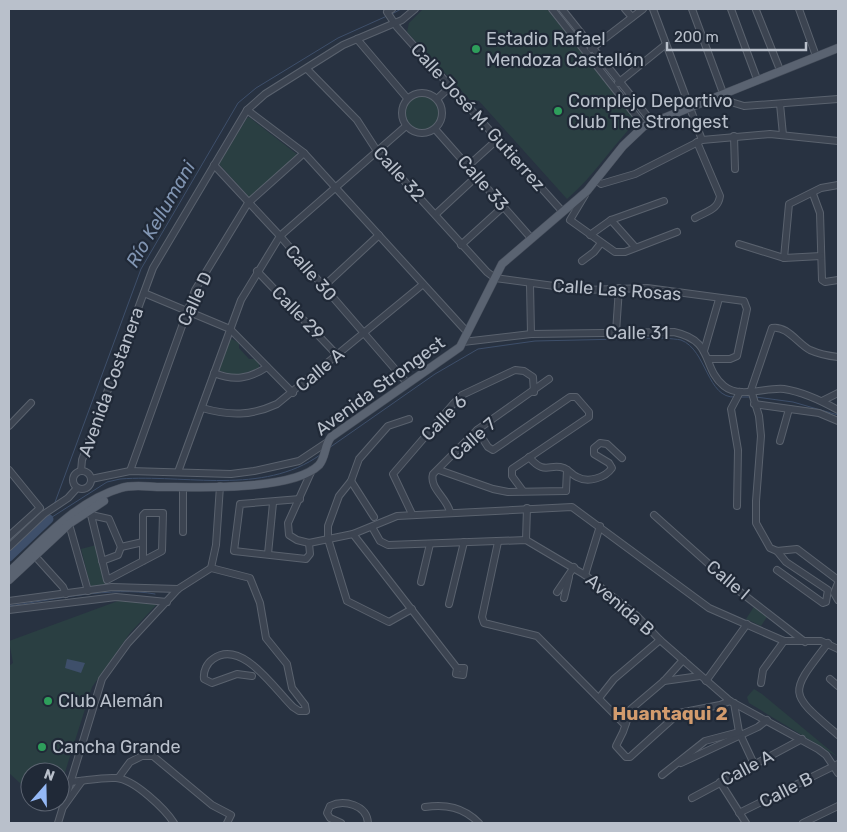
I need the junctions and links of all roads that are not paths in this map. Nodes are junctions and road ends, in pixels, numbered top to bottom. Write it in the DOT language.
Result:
graph roads {
  1 [pos="415,9"];
  2 [pos="552,9"];
  3 [pos="562,9"];
  4 [pos="625,9"];
  5 [pos="643,9"];
  6 [pos="652,9"];
  7 [pos="692,9"];
  8 [pos="731,9"];
  9 [pos="799,9"];
  10 [pos="390,10"];
  11 [pos="756,10"];
  12 [pos="632,17"];
  13 [pos="571,20"];
  14 [pos="393,21"];
  15 [pos="565,25"];
  16 [pos="357,39"];
  17 [pos="665,45"];
  18 [pos="593,47"];
  19 [pos="838,48"];
  20 [pos="587,52"];
  21 [pos="816,56"];
  22 [pos="307,69"];
  23 [pos="780,70"];
  24 [pos="757,79"];
  25 [pos="620,81"];
  26 [pos="451,86"];
  27 [pos="614,86"];
  28 [pos="723,93"];
  29 [pos="407,98"];
  30 [pos="437,99"];
  31 [pos="838,100"];
  32 [pos="780,104"];
  33 [pos="689,106"];
  34 [pos="246,110"];
  35 [pos="648,124"];
  36 [pos="406,126"];
  37 [pos="435,129"];
  38 [pos="784,135"];
  39 [pos="734,136"];
  40 [pos="499,138"];
  41 [pos="838,140"];
  42 [pos="699,141"];
  43 [pos="376,151"];
  44 [pos="304,153"];
  45 [pos="214,166"];
  46 [pos="468,166"];
  47 [pos="735,169"];
  48 [pos="477,176"];
  49 [pos="596,180"];
  50 [pos="838,185"];
  51 [pos="336,187"];
  52 [pos="587,192"];
  53 [pos="813,194"];
  54 [pos="248,202"];
  55 [pos="664,202"];
  56 [pos="504,206"];
  57 [pos="562,211"];
  58 [pos="436,214"];
  59 [pos="695,218"];
  60 [pos="611,220"];
  61 [pos="677,232"];
  62 [pos="590,234"];
  63 [pos="280,236"];
  64 [pos="379,236"];
  65 [pos="531,238"];
  66 [pos="601,243"];
  67 [pos="739,244"];
  68 [pos="461,245"];
  69 [pos="635,247"];
  70 [pos="821,256"];
  71 [pos="784,258"];
  72 [pos="582,262"];
  73 [pos="257,271"];
  74 [pos="495,278"];
  75 [pos="838,280"];
  76 [pos="530,284"];
  77 [pos="422,285"];
  78 [pos="323,286"];
  79 [pos="618,288"];
  80 [pos="144,293"];
  81 [pos="719,298"];
  82 [pos="187,312"];
  83 [pos="230,329"];
  84 [pos="467,332"];
  85 [pos="616,332"];
  86 [pos="364,333"];
  87 [pos="531,334"];
  88 [pos="463,342"];
  89 [pos="704,351"];
  90 [pos="338,356"];
  91 [pos="838,357"];
  92 [pos="708,359"];
  93 [pos="267,367"];
  94 [pos="214,373"];
  95 [pos="549,379"];
  96 [pos="407,383"];
  97 [pos="534,392"];
  98 [pos="751,392"];
  99 [pos="293,393"];
  100 [pos="838,393"];
  101 [pos="738,395"];
  102 [pos="822,401"];
  103 [pos="754,402"];
  104 [pos="31,403"];
  105 [pos="202,408"];
  106 [pos="789,409"];
  107 [pos="838,410"];
  108 [pos="409,419"];
  109 [pos="838,421"];
  110 [pos="9,426"];
  111 [pos="477,430"];
  112 [pos="780,441"];
  113 [pos="325,449"];
  114 [pos="529,457"];
  115 [pos="622,458"];
  116 [pos="9,470"];
  117 [pos="312,470"];
  118 [pos="439,470"];
  119 [pos="567,470"];
  120 [pos="81,471"];
  121 [pos="130,471"];
  122 [pos="178,472"];
  123 [pos="91,480"];
  124 [pos="351,481"];
  125 [pos="220,486"];
  126 [pos="183,487"];
  127 [pos="76,488"];
  128 [pos="523,491"];
  129 [pos="300,499"];
  130 [pos="273,503"];
  131 [pos="737,506"];
  132 [pos="527,508"];
  133 [pos="88,511"];
  134 [pos="450,512"];
  135 [pos="412,514"];
  136 [pos="654,515"];
  137 [pos="374,517"];
  138 [pos="67,522"];
  139 [pos="600,526"];
  140 [pos="372,527"];
  141 [pos="183,532"];
  142 [pos="353,534"];
  143 [pos="9,536"];
  144 [pos="328,539"];
  145 [pos="526,540"];
  146 [pos="143,542"];
  147 [pos="464,542"];
  148 [pos="498,542"];
  149 [pos="309,543"];
  150 [pos="430,544"];
  151 [pos="9,547"];
  152 [pos="121,547"];
  153 [pos="777,551"];
  154 [pos="33,554"];
  155 [pos="268,554"];
  156 [pos="102,561"];
  157 [pos="143,561"];
  158 [pos="574,567"];
  159 [pos="211,568"];
  160 [pos="776,570"];
  161 [pos="9,572"];
  162 [pos="585,575"];
  163 [pos="569,576"];
  164 [pos="810,578"];
  165 [pos="9,580"];
  166 [pos="421,582"];
  167 [pos="838,582"];
  168 [pos="178,589"];
  169 [pos="803,589"];
  170 [pos="88,591"];
  171 [pos="557,592"];
  172 [pos="66,594"];
  173 [pos="564,598"];
  174 [pos="838,600"];
  175 [pos="9,601"];
  176 [pos="167,602"];
  177 [pos="449,604"];
  178 [pos="412,609"];
  179 [pos="9,610"];
  180 [pos="747,624"];
  181 [pos="660,640"];
  182 [pos="784,641"];
  183 [pos="805,642"];
  184 [pos="828,643"];
  185 [pos="838,649"];
  186 [pos="683,660"];
  187 [pos="457,668"];
  188 [pos="252,676"];
  189 [pos="700,676"];
  190 [pos="830,680"];
  191 [pos="664,681"];
  192 [pos="706,681"];
  193 [pos="761,684"];
  194 [pos="838,686"];
  195 [pos="599,698"];
  196 [pos="732,702"];
  197 [pos="767,720"];
  198 [pos="625,725"];
  199 [pos="740,734"];
  200 [pos="838,735"];
  201 [pos="802,739"];
  202 [pos="681,763"];
  203 [pos="754,764"];
  204 [pos="836,765"];
  205 [pos="838,773"];
  206 [pos="662,775"];
  207 [pos="119,778"];
  208 [pos="70,779"];
  209 [pos="82,781"];
  210 [pos="70,782"];
  211 [pos="720,782"];
  212 [pos="70,797"];
  213 [pos="692,798"];
  214 [pos="838,806"];
  215 [pos="425,807"];
  216 [pos="739,814"];
  217 [pos="174,823"];
  218 [pos="227,823"];
  219 [pos="341,823"];
  220 [pos="368,823"];
  221 [pos="478,823"];
  222 [pos="746,823"];
  223 [pos="803,823"];
  1 -- 14 [label="street, Avenida Costanera"];
  2 -- 15 [label="street"];
  3 -- 13 [label="street"];
  4 -- 12 [label="street"];
  5 -- 12 [label="street"];
  6 -- 17 [label="street"];
  7 -- 28 [label="street"];
  8 -- 24 [label="street"];
  9 -- 21 [label="street"];
  10 -- 14 [label="street, Calle José M. Gutierrez"];
  11 -- 23 [label="street"];
  12 -- 18 [label="street"];
  13 -- 15 [label="street"];
  13 -- 18 [label="street"];
  14 -- 16 [label="street, Avenida Costanera"];
  14 -- 26 [label="street, Calle José M. Gutierrez"];
  15 -- 20 [label="street"];
  16 -- 22 [label="street, Avenida Costanera"];
  16 -- 29 [label="street"];
  17 -- 25 [label="street"];
  17 -- 33 [label="street"];
  18 -- 20 [label="street"];
  18 -- 25 [label="street"];
  19 -- 21 [label="main road, Avenida Strongest"];
  20 -- 27 [label="street"];
  21 -- 23 [label="main road, Avenida Strongest"];
  22 -- 34 [label="street, Avenida Costanera"];
  22 -- 43 [label="street, Calle 32"];
  23 -- 24 [label="main road, Avenida Strongest"];
  24 -- 28 [label="main road, Avenida Strongest"];
  25 -- 27 [label="street"];
  25 -- 35 [label="street"];
  26 -- 30 [label="street"];
  26 -- 40 [label="street, Calle José M. Gutierrez"];
  27 -- 35 [label="street"];
  28 -- 32 [label="street"];
  28 -- 33 [label="main road, Avenida Strongest"];
  29 -- 30 [label="street"];
  29 -- 36 [label="street"];
  30 -- 37 [label="street"];
  31 -- 32 [label="street"];
  32 -- 38 [label="street"];
  33 -- 35 [label="main road, Avenida Strongest"];
  33 -- 42 [label="street"];
  34 -- 44 [label="street"];
  34 -- 45 [label="street, Avenida Costanera"];
  35 -- 49 [label="main road, Avenida Strongest"];
  36 -- 37 [label="street"];
  36 -- 43 [label="street"];
  37 -- 46 [label="street, Calle 33"];
  38 -- 39 [label="street"];
  38 -- 41 [label="street"];
  39 -- 42 [label="street"];
  39 -- 47 [label="street"];
  40 -- 46 [label="street"];
  40 -- 57 [label="street, Calle José M. Gutierrez"];
  42 -- 49 [label="street"];
  42 -- 59 [label="street"];
  43 -- 51 [label="street"];
  43 -- 58 [label="street, Calle 32"];
  44 -- 51 [label="street"];
  44 -- 54 [label="street, Calle D"];
  45 -- 54 [label="street, Calle 30"];
  45 -- 80 [label="street, Avenida Costanera"];
  46 -- 48 [label="street, Calle 33"];
  48 -- 56 [label="street, Calle 33"];
  48 -- 58 [label="street"];
  49 -- 52 [label="main road, Avenida Strongest"];
  50 -- 53 [label="street"];
  51 -- 63 [label="street"];
  51 -- 64 [label="street"];
  52 -- 57 [label="main road, Avenida Strongest"];
  52 -- 62 [label="street"];
  53 -- 70 [label="street"];
  53 -- 71 [label="street"];
  54 -- 63 [label="street, Calle 30"];
  54 -- 82 [label="street, Calle D"];
  55 -- 60 [label="street"];
  56 -- 65 [label="street, Calle 33"];
  56 -- 68 [label="street"];
  57 -- 65 [label="main road, Avenida Strongest"];
  58 -- 68 [label="street, Calle 32"];
  60 -- 62 [label="street"];
  60 -- 69 [label="street"];
  61 -- 69 [label="street"];
  62 -- 66 [label="street"];
  63 -- 73 [label="street"];
  63 -- 78 [label="street, Calle 30"];
  64 -- 77 [label="street"];
  64 -- 78 [label="street"];
  65 -- 74 [label="main road, Avenida Strongest"];
  66 -- 69 [label="street"];
  66 -- 72 [label="street"];
  67 -- 71 [label="street"];
  68 -- 74 [label="street, Calle 32"];
  70 -- 71 [label="street"];
  70 -- 75 [label="street"];
  73 -- 83 [label="street"];
  73 -- 90 [label="street, Calle 29"];
  74 -- 76 [label="street, Calle Las Rosas"];
  74 -- 84 [label="main road, Avenida Strongest"];
  76 -- 79 [label="street, Calle Las Rosas"];
  76 -- 87 [label="street"];
  77 -- 84 [label="street"];
  77 -- 86 [label="street, Calle A"];
  78 -- 86 [label="street, Calle 30"];
  79 -- 81 [label="street, Calle Las Rosas"];
  79 -- 85 [label="street"];
  80 -- 82 [label="street"];
  80 -- 120 [label="street, Avenida Costanera"];
  81 -- 89 [label="street"];
  81 -- 92 [label="street, Calle Las Rosas"];
  82 -- 83 [label="street"];
  82 -- 121 [label="street, Calle D"];
  83 -- 93 [label="street"];
  83 -- 94 [label="street"];
  84 -- 88 [label="main road, Avenida Strongest"];
  85 -- 87 [label="street, Calle 31"];
  85 -- 89 [label="street, Calle 31"];
  86 -- 90 [label="street, Calle A"];
  86 -- 96 [label="street, Calle 30"];
  87 -- 88 [label="street, Calle 31"];
  88 -- 96 [label="main road, Avenida Strongest"];
  89 -- 92 [label="street, Calle 31"];
  90 -- 99 [label="street, Calle A"];
  91 -- 98 [label="street"];
  92 -- 101 [label="street, Calle 31"];
  93 -- 94 [label="street"];
  93 -- 99 [label="street"];
  94 -- 105 [label="street"];
  95 -- 97 [label="street, Calle 7"];
  96 -- 113 [label="main road, Avenida Strongest"];
  97 -- 111 [label="street, Calle 7"];
  97 -- 135 [label="street, Calle 6"];
  98 -- 101 [label="street"];
  98 -- 102 [label="street"];
  98 -- 103 [label="street"];
  99 -- 105 [label="street, Calle A"];
  100 -- 102 [label="street"];
  101 -- 131 [label="street"];
  102 -- 107 [label="street"];
  103 -- 106 [label="street"];
  103 -- 153 [label="street"];
  104 -- 110 [label="street"];
  105 -- 122 [label="street"];
  106 -- 109 [label="street"];
  106 -- 112 [label="street"];
  108 -- 124 [label="street"];
  111 -- 114 [label="street"];
  111 -- 118 [label="street, Calle 7"];
  113 -- 117 [label="main road"];
  113 -- 122 [label="street, Avenida Strongest"];
  114 -- 119 [label="street"];
  114 -- 128 [label="street"];
  115 -- 119 [label="street"];
  116 -- 143 [label="street"];
  117 -- 125 [label="main road"];
  117 -- 129 [label="street"];
  118 -- 128 [label="street"];
  118 -- 134 [label="street, Calle 7"];
  119 -- 128 [label="street"];
  120 -- 123 [label="street"];
  120 -- 127 [label="street"];
  121 -- 122 [label="street, Avenida Strongest"];
  121 -- 123 [label="street, Avenida Strongest"];
  123 -- 127 [label="street"];
  124 -- 137 [label="street"];
  124 -- 144 [label="street"];
  125 -- 126 [label="main road"];
  125 -- 159 [label="street"];
  126 -- 133 [label="main road"];
  126 -- 141 [label="street"];
  127 -- 151 [label="street"];
  129 -- 130 [label="street"];
  129 -- 149 [label="street"];
  130 -- 155 [label="street"];
  130 -- 155 [label="street"];
  132 -- 134 [label="street"];
  132 -- 139 [label="street"];
  132 -- 145 [label="street"];
  133 -- 138 [label="main road"];
  133 -- 152 [label="street"];
  133 -- 156 [label="street"];
  134 -- 135 [label="street"];
  135 -- 140 [label="street"];
  136 -- 183 [label="street, Calle I"];
  138 -- 154 [label="main road"];
  138 -- 170 [label="street"];
  139 -- 162 [label="street"];
  139 -- 180 [label="street"];
  140 -- 142 [label="street"];
  140 -- 150 [label="street"];
  142 -- 144 [label="street"];
  142 -- 178 [label="street"];
  144 -- 149 [label="street"];
  144 -- 178 [label="street"];
  145 -- 148 [label="street"];
  145 -- 158 [label="street, Avenida B"];
  146 -- 152 [label="street"];
  146 -- 157 [label="street"];
  146 -- 157 [label="street"];
  147 -- 148 [label="street"];
  147 -- 150 [label="street"];
  147 -- 177 [label="street"];
  148 -- 195 [label="street"];
  149 -- 155 [label="street"];
  150 -- 166 [label="street"];
  152 -- 156 [label="street"];
  153 -- 164 [label="street"];
  153 -- 167 [label="street"];
  154 -- 161 [label="main road"];
  154 -- 165 [label="main road"];
  154 -- 172 [label="street"];
  156 -- 157 [label="street"];
  158 -- 162 [label="street, Avenida B"];
  158 -- 163 [label="street"];
  159 -- 168 [label="street"];
  159 -- 188 [label="street"];
  160 -- 169 [label="street"];
  162 -- 181 [label="street, Avenida B"];
  163 -- 171 [label="street"];
  163 -- 173 [label="street"];
  164 -- 169 [label="street"];
  164 -- 169 [label="street"];
  167 -- 174 [label="street"];
  168 -- 170 [label="street"];
  168 -- 176 [label="street"];
  170 -- 172 [label="street"];
  172 -- 175 [label="street"];
  176 -- 179 [label="street"];
  176 -- 208 [label="street"];
  178 -- 187 [label="street"];
  180 -- 182 [label="street"];
  180 -- 192 [label="street"];
  181 -- 186 [label="street, Avenida B"];
  181 -- 195 [label="street"];
  182 -- 183 [label="street"];
  182 -- 193 [label="street"];
  183 -- 184 [label="street"];
  184 -- 185 [label="street"];
  184 -- 200 [label="street"];
  186 -- 189 [label="street, Avenida B"];
  186 -- 191 [label="street"];
  189 -- 191 [label="street"];
  189 -- 192 [label="street, Avenida B"];
  190 -- 194 [label="street"];
  191 -- 198 [label="street"];
  192 -- 196 [label="street, Avenida B"];
  195 -- 198 [label="street"];
  196 -- 197 [label="street, Avenida B"];
  196 -- 198 [label="street"];
  196 -- 199 [label="street"];
  197 -- 199 [label="street"];
  197 -- 201 [label="street, Avenida B"];
  199 -- 202 [label="street"];
  199 -- 203 [label="street"];
  199 -- 206 [label="street"];
  201 -- 203 [label="street, Calle A"];
  201 -- 204 [label="street, Avenida B"];
  203 -- 211 [label="street, Calle A"];
  204 -- 205 [label="street, Avenida B"];
  204 -- 216 [label="street, Calle B"];
  207 -- 209 [label="street"];
  207 -- 217 [label="street"];
  207 -- 218 [label="street"];
  209 -- 210 [label="street"];
  209 -- 212 [label="street"];
  211 -- 213 [label="street, Calle A"];
  211 -- 216 [label="street"];
  214 -- 223 [label="street"];
  215 -- 221 [label="street"];
  216 -- 222 [label="street"];
  219 -- 220 [label="street"];
}
